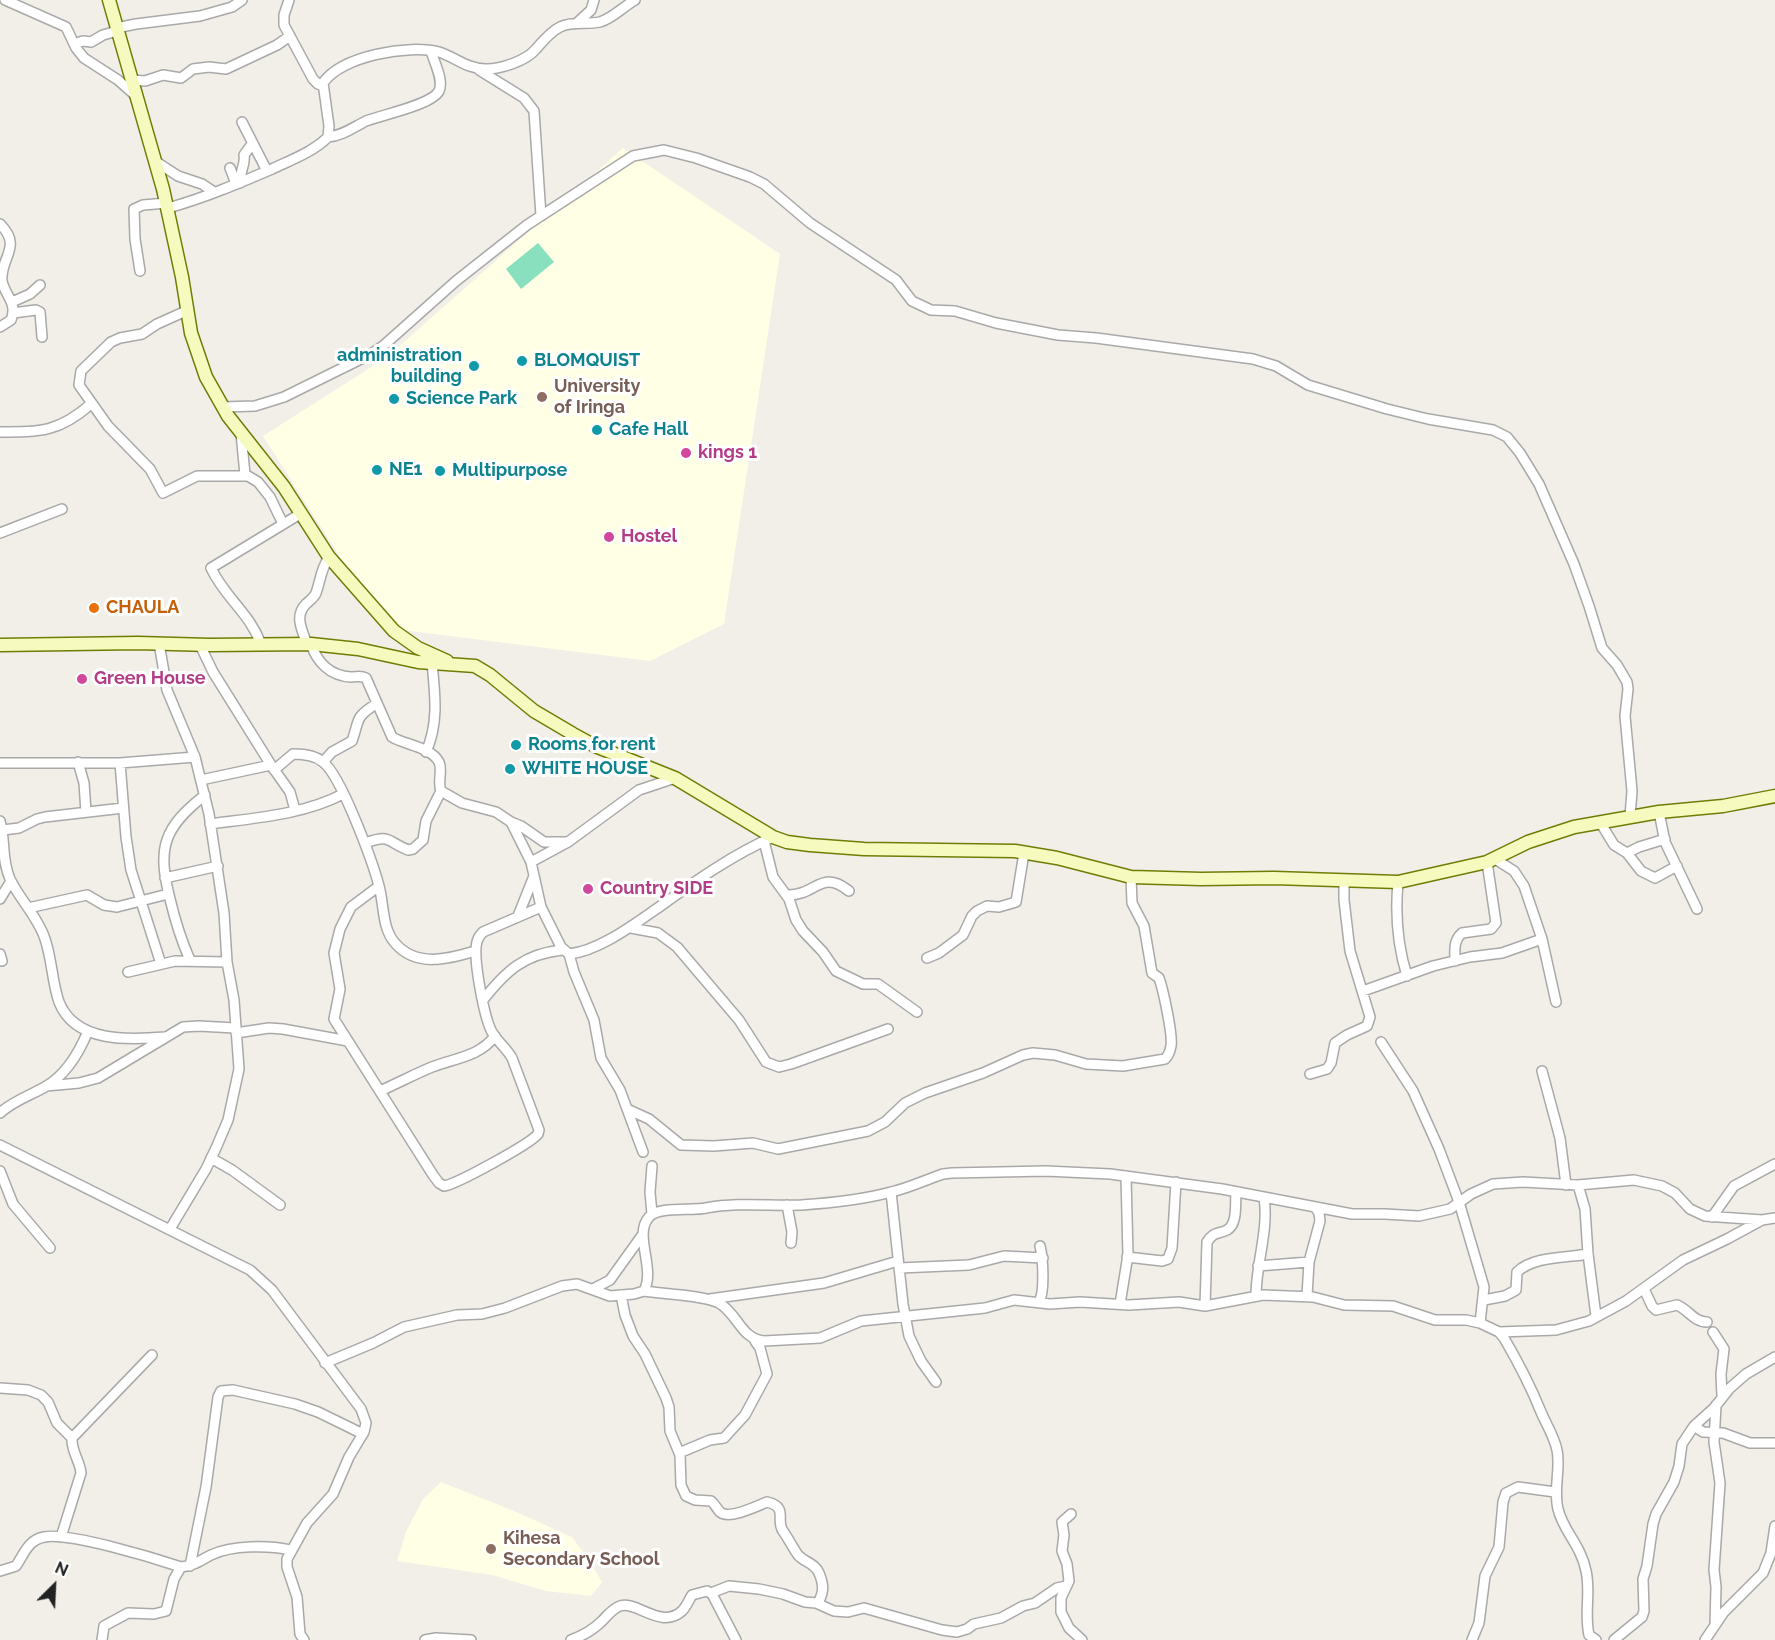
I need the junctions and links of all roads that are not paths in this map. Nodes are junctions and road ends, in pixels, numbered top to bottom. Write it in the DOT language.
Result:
graph roads {
  1 [pos="5,0"];
  2 [pos="109,0"];
  3 [pos="242,0"];
  4 [pos="289,0"];
  5 [pos="594,0"];
  6 [pos="635,0"];
  7 [pos="577,23"];
  8 [pos="117,30"];
  9 [pos="290,36"];
  10 [pos="74,44"];
  11 [pos="431,51"];
  12 [pos="477,69"];
  13 [pos="132,80"];
  14 [pos="322,86"];
  15 [pos="136,96"];
  16 [pos="242,122"];
  17 [pos="328,137"];
  18 [pos="252,144"];
  19 [pos="155,161"];
  20 [pos="230,168"];
  21 [pos="267,171"];
  22 [pos="238,183"];
  23 [pos="214,192"];
  24 [pos="167,205"];
  25 [pos="541,216"];
  26 [pos="0,224"];
  27 [pos="140,271"];
  28 [pos="40,285"];
  29 [pos="12,302"];
  30 [pos="186,311"];
  31 [pos="13,313"];
  32 [pos="0,327"];
  33 [pos="42,338"];
  34 [pos="91,404"];
  35 [pos="223,407"];
  36 [pos="0,432"];
  37 [pos="241,433"];
  38 [pos="245,475"];
  39 [pos="62,509"];
  40 [pos="300,514"];
  41 [pos="283,524"];
  42 [pos="0,533"];
  43 [pos="329,557"];
  44 [pos="159,643"];
  45 [pos="261,644"];
  46 [pos="309,644"];
  47 [pos="0,645"];
  48 [pos="200,645"];
  49 [pos="432,663"];
  50 [pos="453,664"];
  51 [pos="376,704"];
  52 [pos="426,752"];
  53 [pos="195,757"];
  54 [pos="78,762"];
  55 [pos="323,762"];
  56 [pos="0,763"];
  57 [pos="120,763"];
  58 [pos="272,767"];
  59 [pos="675,778"];
  60 [pos="201,780"];
  61 [pos="441,791"];
  62 [pos="290,792"];
  63 [pos="343,794"];
  64 [pos="205,795"];
  65 [pos="1775,796"];
  66 [pos="307,807"];
  67 [pos="123,808"];
  68 [pos="295,810"];
  69 [pos="86,812"];
  70 [pos="1659,812"];
  71 [pos="1630,817"];
  72 [pos="511,822"];
  73 [pos="1600,822"];
  74 [pos="210,824"];
  75 [pos="1,825"];
  76 [pos="768,839"];
  77 [pos="1665,839"];
  78 [pos="568,842"];
  79 [pos="365,843"];
  80 [pos="1024,853"];
  81 [pos="1626,853"];
  82 [pos="1491,861"];
  83 [pos="531,862"];
  84 [pos="218,866"];
  85 [pos="1677,866"];
  86 [pos="534,876"];
  87 [pos="1131,877"];
  88 [pos="165,878"];
  89 [pos="11,881"];
  90 [pos="1344,881"];
  91 [pos="1398,882"];
  92 [pos="379,886"];
  93 [pos="849,891"];
  94 [pos="168,894"];
  95 [pos="787,895"];
  96 [pos="0,899"];
  97 [pos="140,902"];
  98 [pos="542,907"];
  99 [pos="28,908"];
  100 [pos="1697,909"];
  101 [pos="518,916"];
  102 [pos="631,928"];
  103 [pos="1542,939"];
  104 [pos="476,951"];
  105 [pos="566,952"];
  106 [pos="927,958"];
  107 [pos="190,960"];
  108 [pos="1455,961"];
  109 [pos="227,962"];
  110 [pos="161,964"];
  111 [pos="128,972"];
  112 [pos="1407,976"];
  113 [pos="1363,991"];
  114 [pos="483,1000"];
  115 [pos="1556,1002"];
  116 [pos="917,1012"];
  117 [pos="888,1029"];
  118 [pos="236,1030"];
  119 [pos="88,1031"];
  120 [pos="495,1036"];
  121 [pos="165,1037"];
  122 [pos="348,1041"];
  123 [pos="1381,1042"];
  124 [pos="1542,1071"];
  125 [pos="1310,1074"];
  126 [pos="46,1086"];
  127 [pos="380,1091"];
  128 [pos="627,1109"];
  129 [pos="0,1113"];
  130 [pos="0,1144"];
  131 [pos="643,1152"];
  132 [pos="211,1158"];
  133 [pos="1775,1164"];
  134 [pos="652,1166"];
  135 [pos="0,1171"];
  136 [pos="1126,1176"];
  137 [pos="1176,1182"];
  138 [pos="1566,1185"];
  139 [pos="1578,1185"];
  140 [pos="891,1192"];
  141 [pos="1236,1192"];
  142 [pos="1264,1197"];
  143 [pos="1459,1202"];
  144 [pos="280,1205"];
  145 [pos="787,1205"];
  146 [pos="1314,1208"];
  147 [pos="652,1214"];
  148 [pos="1712,1217"];
  149 [pos="1775,1218"];
  150 [pos="1762,1220"];
  151 [pos="170,1229"];
  152 [pos="643,1234"];
  153 [pos="791,1243"];
  154 [pos="1040,1246"];
  155 [pos="50,1248"];
  156 [pos="1588,1254"];
  157 [pos="1127,1257"];
  158 [pos="1043,1258"];
  159 [pos="1309,1262"];
  160 [pos="899,1264"];
  161 [pos="1258,1266"];
  162 [pos="1644,1288"];
  163 [pos="593,1289"];
  164 [pos="644,1291"];
  165 [pos="621,1296"];
  166 [pos="1256,1296"];
  167 [pos="1307,1296"];
  168 [pos="710,1299"];
  169 [pos="1484,1300"];
  170 [pos="1039,1302"];
  171 [pos="1120,1304"];
  172 [pos="1205,1306"];
  173 [pos="1600,1315"];
  174 [pos="904,1316"];
  175 [pos="1707,1322"];
  176 [pos="1480,1323"];
  177 [pos="1498,1332"];
  178 [pos="1713,1332"];
  179 [pos="756,1341"];
  180 [pos="152,1355"];
  181 [pos="1775,1357"];
  182 [pos="325,1363"];
  183 [pos="936,1382"];
  184 [pos="0,1388"];
  185 [pos="1719,1400"];
  186 [pos="1694,1426"];
  187 [pos="1715,1433"];
  188 [pos="363,1434"];
  189 [pos="72,1438"];
  190 [pos="1775,1443"];
  191 [pos="679,1453"];
  192 [pos="1555,1492"];
  193 [pos="1071,1514"];
  194 [pos="1775,1526"];
  195 [pos="61,1537"];
  196 [pos="291,1550"];
  197 [pos="186,1567"];
  198 [pos="0,1571"];
  199 [pos="1066,1586"];
  200 [pos="711,1593"];
  201 [pos="818,1603"];
  202 [pos="1715,1625"];
  203 [pos="591,1635"];
  204 [pos="102,1640"];
  205 [pos="304,1640"];
  206 [pos="425,1640"];
  207 [pos="471,1640"];
  208 [pos="571,1640"];
  209 [pos="736,1640"];
  210 [pos="1082,1640"];
  211 [pos="1472,1640"];
  212 [pos="1593,1640"];
  213 [pos="1614,1640"];
  214 [pos="1705,1640"];
  1 -- 10 [label="street"];
  2 -- 8 [label="street"];
  3 -- 8 [label="street"];
  4 -- 9 [label="street"];
  5 -- 7 [label="street"];
  6 -- 7 [label="street"];
  7 -- 12 [label="street"];
  8 -- 10 [label="street"];
  8 -- 13 [label="street"];
  9 -- 13 [label="street"];
  9 -- 14 [label="street"];
  10 -- 15 [label="street"];
  11 -- 12 [label="street"];
  11 -- 14 [label="street"];
  11 -- 17 [label="street"];
  12 -- 25 [label="street"];
  13 -- 15 [label="street"];
  14 -- 17 [label="street"];
  15 -- 19 [label="street"];
  16 -- 18 [label="street"];
  17 -- 21 [label="street"];
  18 -- 21 [label="street"];
  18 -- 22 [label="street"];
  19 -- 23 [label="street"];
  19 -- 24 [label="street"];
  20 -- 22 [label="street"];
  21 -- 22 [label="street"];
  22 -- 23 [label="street"];
  23 -- 24 [label="street"];
  24 -- 27 [label="street"];
  24 -- 30 [label="street"];
  25 -- 35 [label="street"];
  25 -- 71 [label="street"];
  26 -- 29 [label="street"];
  28 -- 29 [label="street"];
  29 -- 31 [label="street"];
  30 -- 34 [label="street"];
  30 -- 35 [label="street"];
  31 -- 32 [label="street"];
  31 -- 33 [label="street"];
  34 -- 36 [label="street"];
  34 -- 38 [label="street"];
  35 -- 37 [label="street"];
  37 -- 38 [label="street"];
  37 -- 40 [label="street"];
  38 -- 41 [label="street"];
  39 -- 42 [label="street"];
  40 -- 41 [label="street"];
  40 -- 43 [label="street"];
  41 -- 45 [label="street"];
  43 -- 46 [label="street"];
  43 -- 50 [label="street"];
  44 -- 47 [label="street"];
  44 -- 48 [label="street"];
  44 -- 53 [label="street"];
  45 -- 46 [label="street"];
  45 -- 48 [label="street"];
  46 -- 49 [label="street"];
  46 -- 51 [label="street"];
  48 -- 58 [label="street"];
  49 -- 50 [label="street"];
  49 -- 52 [label="street"];
  50 -- 59 [label="street"];
  51 -- 52 [label="street"];
  51 -- 55 [label="street"];
  52 -- 61 [label="street"];
  53 -- 57 [label="street"];
  53 -- 60 [label="street"];
  54 -- 56 [label="street"];
  54 -- 57 [label="street"];
  54 -- 69 [label="street"];
  55 -- 58 [label="street"];
  55 -- 63 [label="street"];
  57 -- 67 [label="street"];
  58 -- 60 [label="street"];
  58 -- 62 [label="street"];
  59 -- 76 [label="street"];
  59 -- 78 [label="street"];
  60 -- 64 [label="street"];
  61 -- 72 [label="street"];
  61 -- 79 [label="street"];
  62 -- 66 [label="street"];
  62 -- 68 [label="street"];
  63 -- 66 [label="street"];
  63 -- 79 [label="street"];
  64 -- 74 [label="street"];
  64 -- 88 [label="street"];
  65 -- 70 [label="street"];
  66 -- 68 [label="street"];
  67 -- 69 [label="street"];
  67 -- 97 [label="street"];
  68 -- 74 [label="street"];
  69 -- 75 [label="street"];
  70 -- 71 [label="street"];
  70 -- 77 [label="street"];
  71 -- 73 [label="street"];
  72 -- 78 [label="street"];
  72 -- 83 [label="street"];
  73 -- 81 [label="street"];
  73 -- 82 [label="street"];
  74 -- 84 [label="street"];
  75 -- 89 [label="street"];
  76 -- 80 [label="street"];
  76 -- 95 [label="street"];
  76 -- 102 [label="street"];
  77 -- 81 [label="street"];
  77 -- 85 [label="street"];
  78 -- 83 [label="street"];
  79 -- 92 [label="street"];
  80 -- 87 [label="street"];
  80 -- 106 [label="street"];
  81 -- 85 [label="street"];
  82 -- 91 [label="street"];
  82 -- 103 [label="street"];
  82 -- 108 [label="street"];
  83 -- 86 [label="street"];
  84 -- 88 [label="street"];
  84 -- 109 [label="street"];
  85 -- 100 [label="street"];
  86 -- 98 [label="street"];
  86 -- 101 [label="street"];
  87 -- 90 [label="street"];
  87 -- 128 [label="street"];
  88 -- 94 [label="street"];
  89 -- 96 [label="street"];
  89 -- 99 [label="street"];
  90 -- 91 [label="street"];
  90 -- 113 [label="street"];
  91 -- 112 [label="street"];
  92 -- 104 [label="street"];
  92 -- 122 [label="street"];
  93 -- 95 [label="street"];
  94 -- 97 [label="street"];
  94 -- 107 [label="street"];
  95 -- 116 [label="street"];
  97 -- 99 [label="street"];
  97 -- 110 [label="street"];
  98 -- 101 [label="street"];
  98 -- 105 [label="street"];
  99 -- 119 [label="street"];
  101 -- 104 [label="street"];
  102 -- 105 [label="street"];
  102 -- 117 [label="street"];
  103 -- 108 [label="street"];
  103 -- 115 [label="street"];
  104 -- 114 [label="street"];
  105 -- 114 [label="street"];
  105 -- 128 [label="street"];
  107 -- 109 [label="street"];
  107 -- 110 [label="street"];
  108 -- 112 [label="street"];
  109 -- 118 [label="street"];
  110 -- 111 [label="street"];
  112 -- 113 [label="street"];
  113 -- 125 [label="street"];
  114 -- 120 [label="street"];
  118 -- 121 [label="street"];
  118 -- 122 [label="street"];
  118 -- 132 [label="street"];
  119 -- 121 [label="street"];
  119 -- 126 [label="street"];
  120 -- 127 [label="street"];
  120 -- 127 [label="street"];
  121 -- 126 [label="street"];
  122 -- 127 [label="street"];
  123 -- 143 [label="street"];
  124 -- 138 [label="street"];
  126 -- 129 [label="street"];
  128 -- 131 [label="street"];
  130 -- 151 [label="street"];
  132 -- 144 [label="street"];
  132 -- 151 [label="street"];
  133 -- 148 [label="street"];
  134 -- 147 [label="street"];
  135 -- 155 [label="street"];
  136 -- 137 [label="street"];
  136 -- 140 [label="street"];
  136 -- 157 [label="street"];
  137 -- 141 [label="street"];
  137 -- 157 [label="street"];
  138 -- 139 [label="street"];
  138 -- 143 [label="street"];
  139 -- 148 [label="street"];
  139 -- 156 [label="street"];
  140 -- 145 [label="street"];
  140 -- 160 [label="street"];
  141 -- 142 [label="street"];
  141 -- 172 [label="street"];
  142 -- 146 [label="street"];
  142 -- 161 [label="street"];
  143 -- 146 [label="street"];
  143 -- 169 [label="street"];
  145 -- 147 [label="street"];
  145 -- 153 [label="street"];
  146 -- 159 [label="street"];
  147 -- 152 [label="street"];
  148 -- 150 [label="street"];
  149 -- 150 [label="street"];
  150 -- 162 [label="street"];
  151 -- 182 [label="street"];
  152 -- 163 [label="street"];
  152 -- 164 [label="street"];
  154 -- 158 [label="street"];
  156 -- 169 [label="street"];
  156 -- 173 [label="street"];
  157 -- 171 [label="street"];
  158 -- 160 [label="street"];
  158 -- 170 [label="street"];
  159 -- 161 [label="street"];
  159 -- 167 [label="street"];
  160 -- 168 [label="street"];
  160 -- 174 [label="street"];
  161 -- 166 [label="street"];
  162 -- 173 [label="street"];
  162 -- 175 [label="street"];
  163 -- 165 [label="street"];
  163 -- 182 [label="street"];
  164 -- 165 [label="street"];
  164 -- 168 [label="street"];
  165 -- 191 [label="street"];
  166 -- 167 [label="street"];
  166 -- 172 [label="street"];
  167 -- 176 [label="street"];
  168 -- 179 [label="street"];
  169 -- 176 [label="street"];
  170 -- 171 [label="street"];
  170 -- 174 [label="street"];
  171 -- 172 [label="street"];
  173 -- 177 [label="street"];
  174 -- 179 [label="street"];
  174 -- 183 [label="street"];
  176 -- 177 [label="street"];
  177 -- 192 [label="street"];
  178 -- 185 [label="street"];
  179 -- 191 [label="street"];
  180 -- 189 [label="street"];
  181 -- 185 [label="street"];
  182 -- 188 [label="street"];
  184 -- 189 [label="street"];
  185 -- 186 [label="street"];
  185 -- 187 [label="street"];
  186 -- 187 [label="street"];
  186 -- 213 [label="street"];
  187 -- 190 [label="street"];
  187 -- 202 [label="street"];
  188 -- 196 [label="street"];
  188 -- 197 [label="street"];
  189 -- 195 [label="street"];
  191 -- 201 [label="street"];
  192 -- 211 [label="street"];
  192 -- 212 [label="street"];
  193 -- 199 [label="street"];
  194 -- 202 [label="street"];
  195 -- 197 [label="street"];
  195 -- 198 [label="street"];
  196 -- 197 [label="street"];
  196 -- 205 [label="street"];
  197 -- 204 [label="street"];
  199 -- 201 [label="street"];
  199 -- 210 [label="street"];
  200 -- 201 [label="street"];
  200 -- 203 [label="street"];
  200 -- 209 [label="street"];
  202 -- 214 [label="street"];
  203 -- 208 [label="street"];
  206 -- 207 [label="street"];
}
